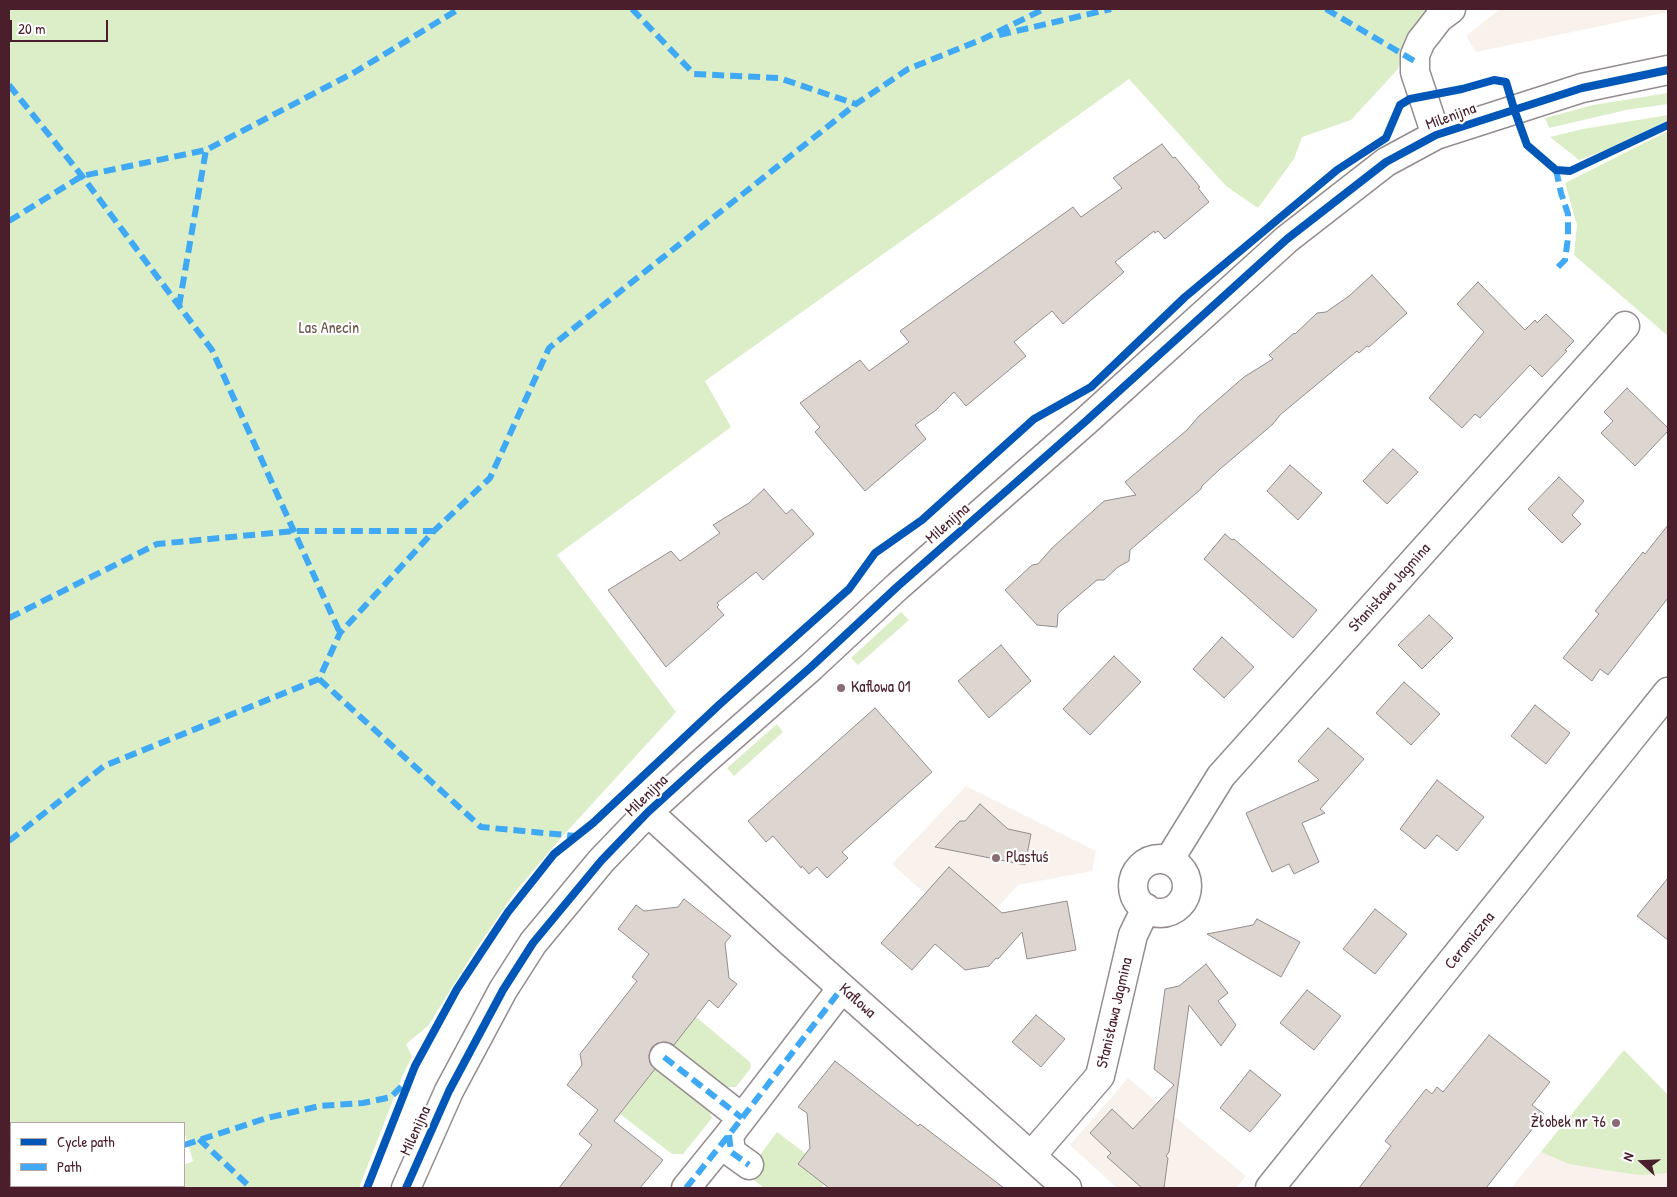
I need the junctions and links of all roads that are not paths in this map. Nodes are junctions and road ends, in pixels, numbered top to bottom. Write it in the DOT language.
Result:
graph roads {
  1 [pos="1451,9"];
  2 [pos="1668,70"];
  3 [pos="1436,135"];
  4 [pos="1625,326"];
  5 [pos="1668,692"];
  6 [pos="648,812"];
  7 [pos="1169,860"];
  8 [pos="1146,908"];
  9 [pos="842,988"];
  10 [pos="664,1057"];
  11 [pos="736,1127"];
  12 [pos="1031,1156"];
  13 [pos="749,1165"];
  14 [pos="406,1188"];
  15 [pos="686,1188"];
  16 [pos="1067,1188"];
  17 [pos="1270,1188"];
  1 -- 3 [label="street"];
  2 -- 3 [label="street, Milenijna"];
  3 -- 6 [label="street, Milenijna"];
  4 -- 7 [label="street, Stanisława Jagmina"];
  5 -- 17 [label="street, Ceramiczna"];
  6 -- 9 [label="street, Kaflowa"];
  6 -- 14 [label="street, Milenijna"];
  7 -- 8 [label="street"];
  7 -- 8 [label="street"];
  8 -- 12 [label="street, Stanisława Jagmina"];
  9 -- 11 [label="street"];
  9 -- 12 [label="street, Kaflowa"];
  10 -- 11 [label="street"];
  11 -- 13 [label="street"];
  11 -- 15 [label="street"];
  12 -- 16 [label="street, Kaflowa"];
}
